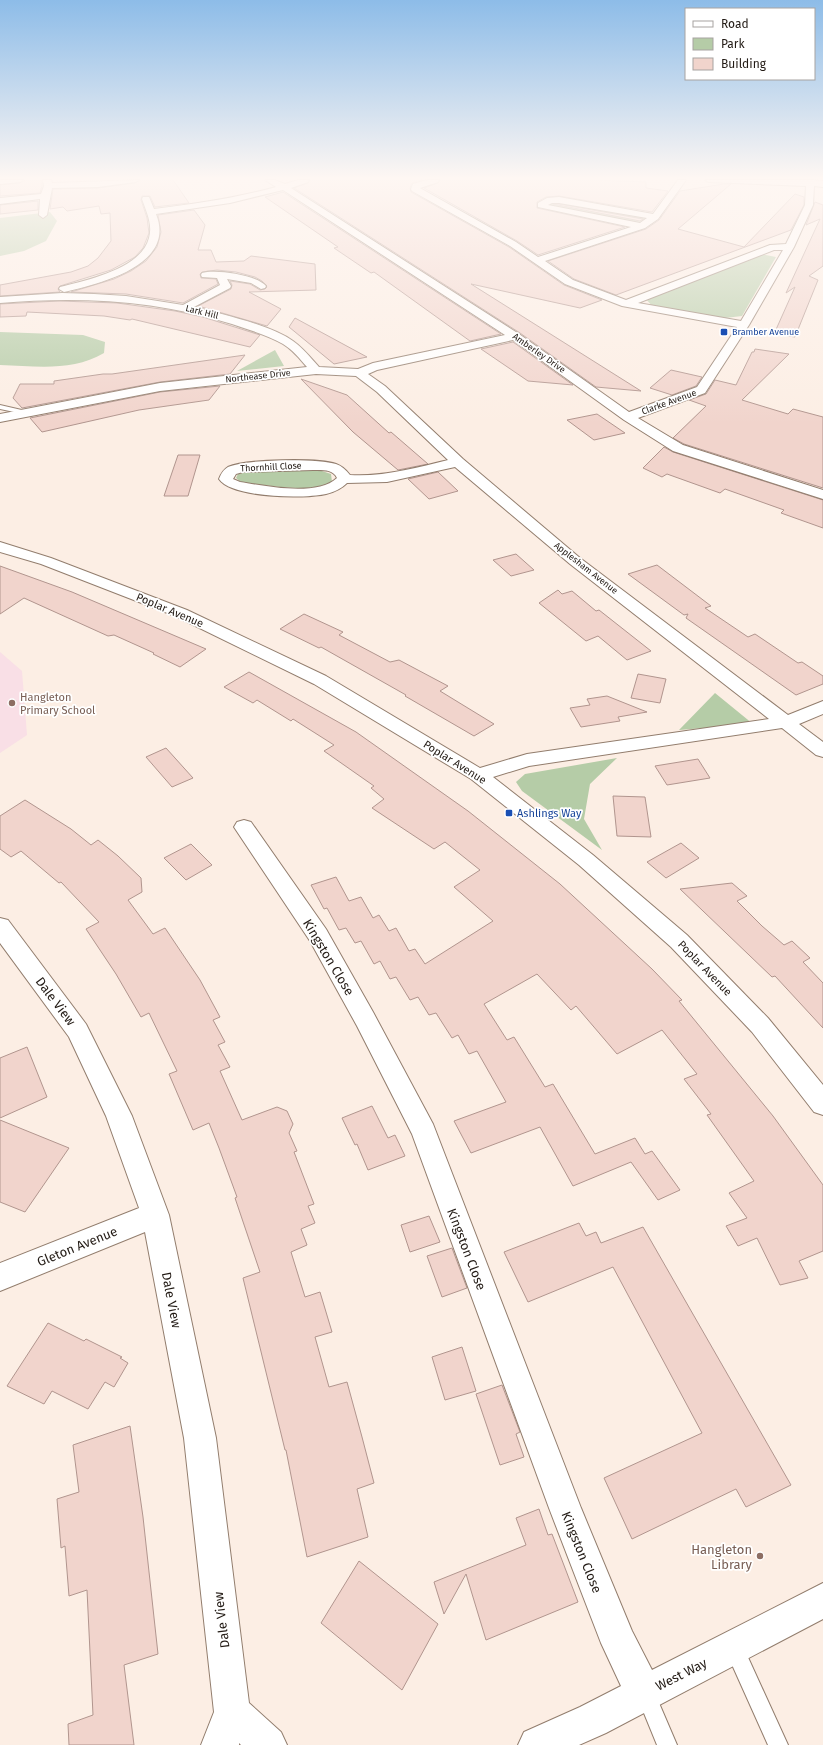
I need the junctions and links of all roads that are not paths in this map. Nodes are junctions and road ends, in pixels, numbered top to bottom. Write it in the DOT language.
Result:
graph roads {
  1 [pos="137,261"];
  2 [pos="399,261"];
  3 [pos="540,261"];
  4 [pos="735,261"];
  5 [pos="781,261"];
  6 [pos="220,275"];
  7 [pos="206,276"];
  8 [pos="89,283"];
  9 [pos="226,286"];
  10 [pos="33,296"];
  11 [pos="92,297"];
  12 [pos="0,300"];
  13 [pos="626,304"];
  14 [pos="185,308"];
  15 [pos="744,325"];
  16 [pos="515,336"];
  17 [pos="316,370"];
  18 [pos="359,373"];
  19 [pos="0,407"];
  20 [pos="24,412"];
  21 [pos="628,417"];
  22 [pos="0,418"];
  23 [pos="458,462"];
  24 [pos="344,480"];
  25 [pos="823,495"];
  26 [pos="0,547"];
  27 [pos="823,707"];
  28 [pos="787,722"];
  29 [pos="823,751"];
  30 [pos="478,775"];
  31 [pos="244,827"];
  32 [pos="0,926"];
  33 [pos="823,1104"];
  34 [pos="155,1215"];
  35 [pos="0,1277"];
  36 [pos="823,1600"];
  37 [pos="733,1648"];
  38 [pos="644,1693"];
  39 [pos="232,1712"];
  40 [pos="220,1745"];
  41 [pos="268,1745"];
  42 [pos="537,1745"];
  43 [pos="667,1745"];
  44 [pos="778,1745"];
  1 -- 8 [label="street"];
  2 -- 16 [label="street, Amberley Drive"];
  3 -- 13 [label="street"];
  4 -- 13 [label="street"];
  5 -- 15 [label="street, Clarke Avenue"];
  6 -- 7 [label="street"];
  6 -- 9 [label="street"];
  6 -- 9 [label="street"];
  8 -- 10 [label="street"];
  8 -- 11 [label="street"];
  9 -- 14 [label="street"];
  10 -- 11 [label="street, Lark Hill"];
  10 -- 12 [label="street, Lark Hill"];
  11 -- 14 [label="street, Lark Hill"];
  13 -- 15 [label="street"];
  14 -- 17 [label="street, Lark Hill"];
  15 -- 21 [label="street, Clarke Avenue"];
  16 -- 18 [label="street, Northease Drive"];
  16 -- 21 [label="street, Amberley Drive"];
  17 -- 18 [label="street, Northease Drive"];
  17 -- 20 [label="street, Northease Drive"];
  18 -- 23 [label="street, Applesham Avenue"];
  19 -- 20 [label="lane"];
  20 -- 22 [label="street, Northease Drive"];
  21 -- 25 [label="street, Amberley Drive"];
  23 -- 24 [label="street"];
  23 -- 28 [label="street, Applesham Avenue"];
  24 -- 24 [label="street, Thornhill Close"];
  26 -- 30 [label="street, Poplar Avenue"];
  27 -- 28 [label="street"];
  28 -- 29 [label="street, Applesham Avenue"];
  28 -- 30 [label="street"];
  30 -- 33 [label="street, Poplar Avenue"];
  31 -- 38 [label="street, Kingston Close"];
  32 -- 34 [label="street, Dale View"];
  34 -- 35 [label="street, Gleton Avenue"];
  34 -- 39 [label="street, Dale View"];
  36 -- 37 [label="street, West Way"];
  37 -- 38 [label="street, West Way"];
  37 -- 44 [label="lane"];
  38 -- 42 [label="street, West Way"];
  38 -- 43 [label="lane"];
  39 -- 40 [label="street, Dale View"];
  39 -- 41 [label="street"];
}
